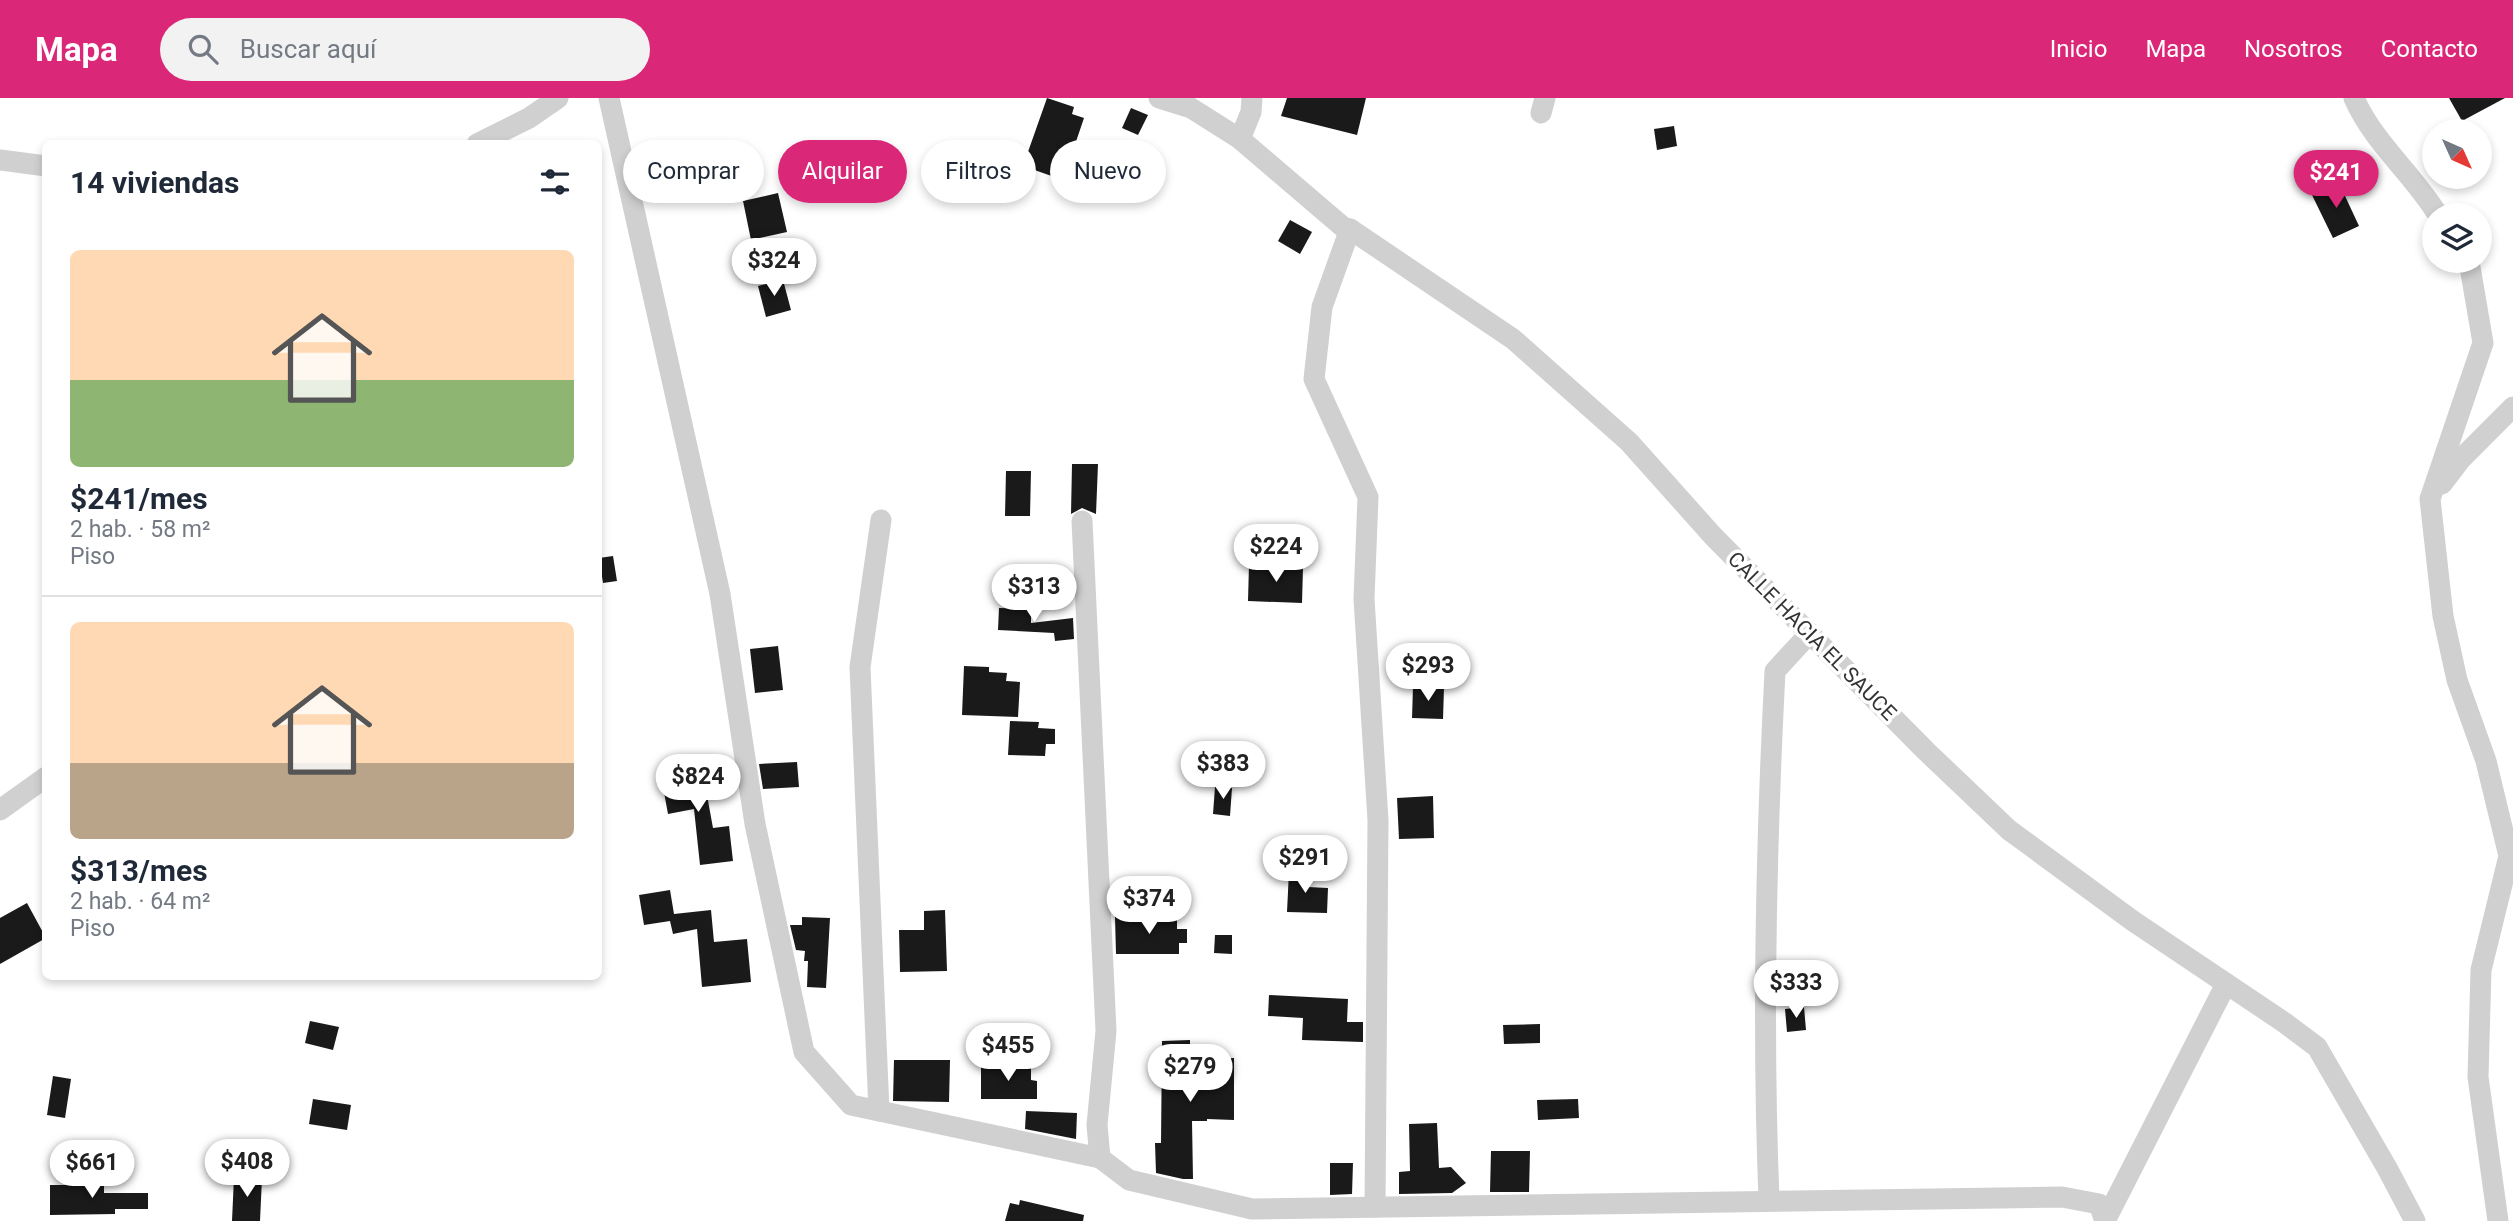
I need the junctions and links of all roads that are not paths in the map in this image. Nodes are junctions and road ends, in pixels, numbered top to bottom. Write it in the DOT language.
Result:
graph roads {
  1 [pos="558,98"];
  2 [pos="609,98"];
  3 [pos="1159,98"];
  4 [pos="1252,98"];
  5 [pos="2354,98"];
  6 [pos="1240,139"];
  7 [pos="485,140"];
  8 [pos="0,160"];
  9 [pos="42,165"];
  10 [pos="2431,203"];
  11 [pos="1350,229"];
  12 [pos="2471,273"];
  13 [pos="2513,407"];
  14 [pos="2430,499"];
  15 [pos="881,520"];
  16 [pos="1082,521"];
  17 [pos="1810,633"];
  18 [pos="42,780"];
  19 [pos="0,810"];
  20 [pos="2226,984"];
  21 [pos="879,1111"];
  22 [pos="1100,1158"];
  23 [pos="1769,1200"];
  24 [pos="1375,1207"];
  25 [pos="2502,1207"];
  26 [pos="1286,1215"];
  27 [pos="2105,1220"];
  28 [pos="2415,1221"];
  1 -- 7 [label="street"];
  2 -- 21 [label="street"];
  3 -- 6 [label="street, CALLE HACIA EL SAUCE"];
  4 -- 6 [label="street"];
  5 -- 10 [label="street"];
  6 -- 11 [label="street, CALLE HACIA EL SAUCE"];
  8 -- 9 [label="street"];
  11 -- 17 [label="street, CALLE HACIA EL SAUCE"];
  11 -- 24 [label="street"];
  12 -- 14 [label="street"];
  13 -- 14 [label="street"];
  14 -- 25 [label="street"];
  15 -- 21 [label="street"];
  16 -- 22 [label="street"];
  17 -- 20 [label="street, CALLE HACIA EL SAUCE"];
  17 -- 23 [label="street"];
  18 -- 19 [label="street"];
  20 -- 27 [label="street"];
  20 -- 28 [label="street, CALLE HACIA EL SAUCE"];
  21 -- 22 [label="street"];
  22 -- 26 [label="street"];
  23 -- 24 [label="street"];
  23 -- 27 [label="street"];
  24 -- 26 [label="street"];
}
